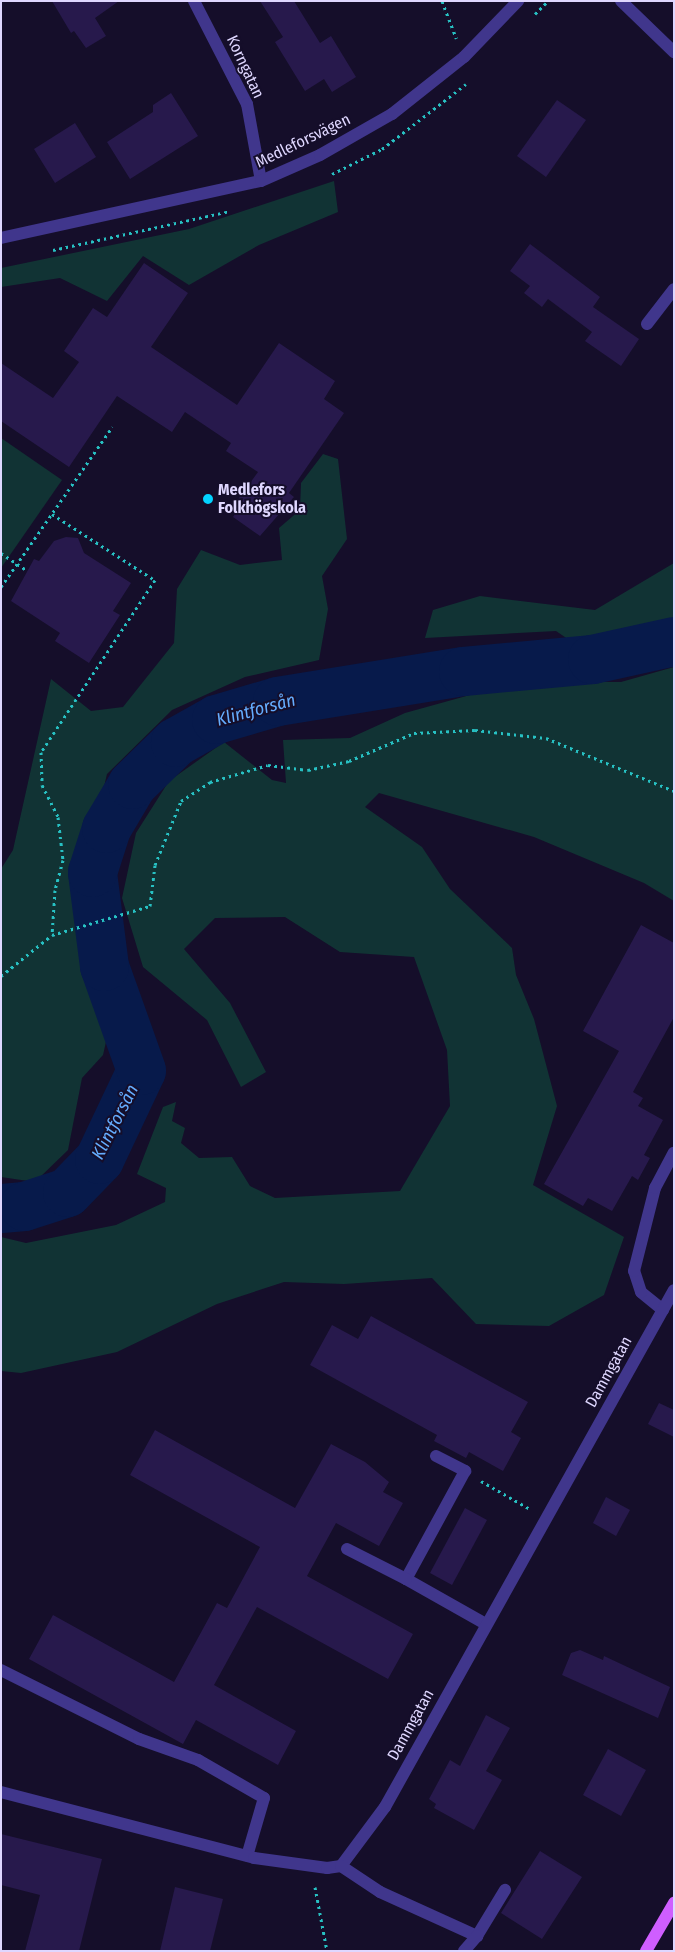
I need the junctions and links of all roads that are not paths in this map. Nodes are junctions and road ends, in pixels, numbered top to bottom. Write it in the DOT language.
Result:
graph roads {
  1 [pos="194,1"];
  2 [pos="518,1"];
  3 [pos="621,1"];
  4 [pos="674,52"];
  5 [pos="261,181"];
  6 [pos="1,238"];
  7 [pos="674,289"];
  8 [pos="646,324"];
  9 [pos="674,1153"];
  10 [pos="674,1290"];
  11 [pos="663,1310"];
  12 [pos="436,1456"];
  13 [pos="347,1549"];
  14 [pos="406,1579"];
  15 [pos="486,1624"];
  16 [pos="1,1670"];
  17 [pos="1,1792"];
  18 [pos="247,1856"];
  19 [pos="341,1866"];
  20 [pos="504,1890"];
  21 [pos="674,1904"];
  22 [pos="477,1936"];
  23 [pos="464,1951"];
  24 [pos="646,1951"];
  1 -- 5 [label="street, Korngatan"];
  2 -- 5 [label="street, Medleforsvägen"];
  3 -- 4 [label="street"];
  5 -- 6 [label="street, Medleforsvägen"];
  7 -- 8 [label="street"];
  9 -- 11 [label="street"];
  10 -- 11 [label="street, Dammgatan"];
  11 -- 15 [label="street, Dammgatan"];
  12 -- 14 [label="street"];
  13 -- 14 [label="street"];
  14 -- 15 [label="street"];
  15 -- 19 [label="street, Dammgatan"];
  16 -- 18 [label="street"];
  17 -- 18 [label="street"];
  18 -- 19 [label="street"];
  19 -- 22 [label="street"];
  20 -- 22 [label="street"];
  21 -- 24 [label="main road"];
  22 -- 23 [label="street"];
}
